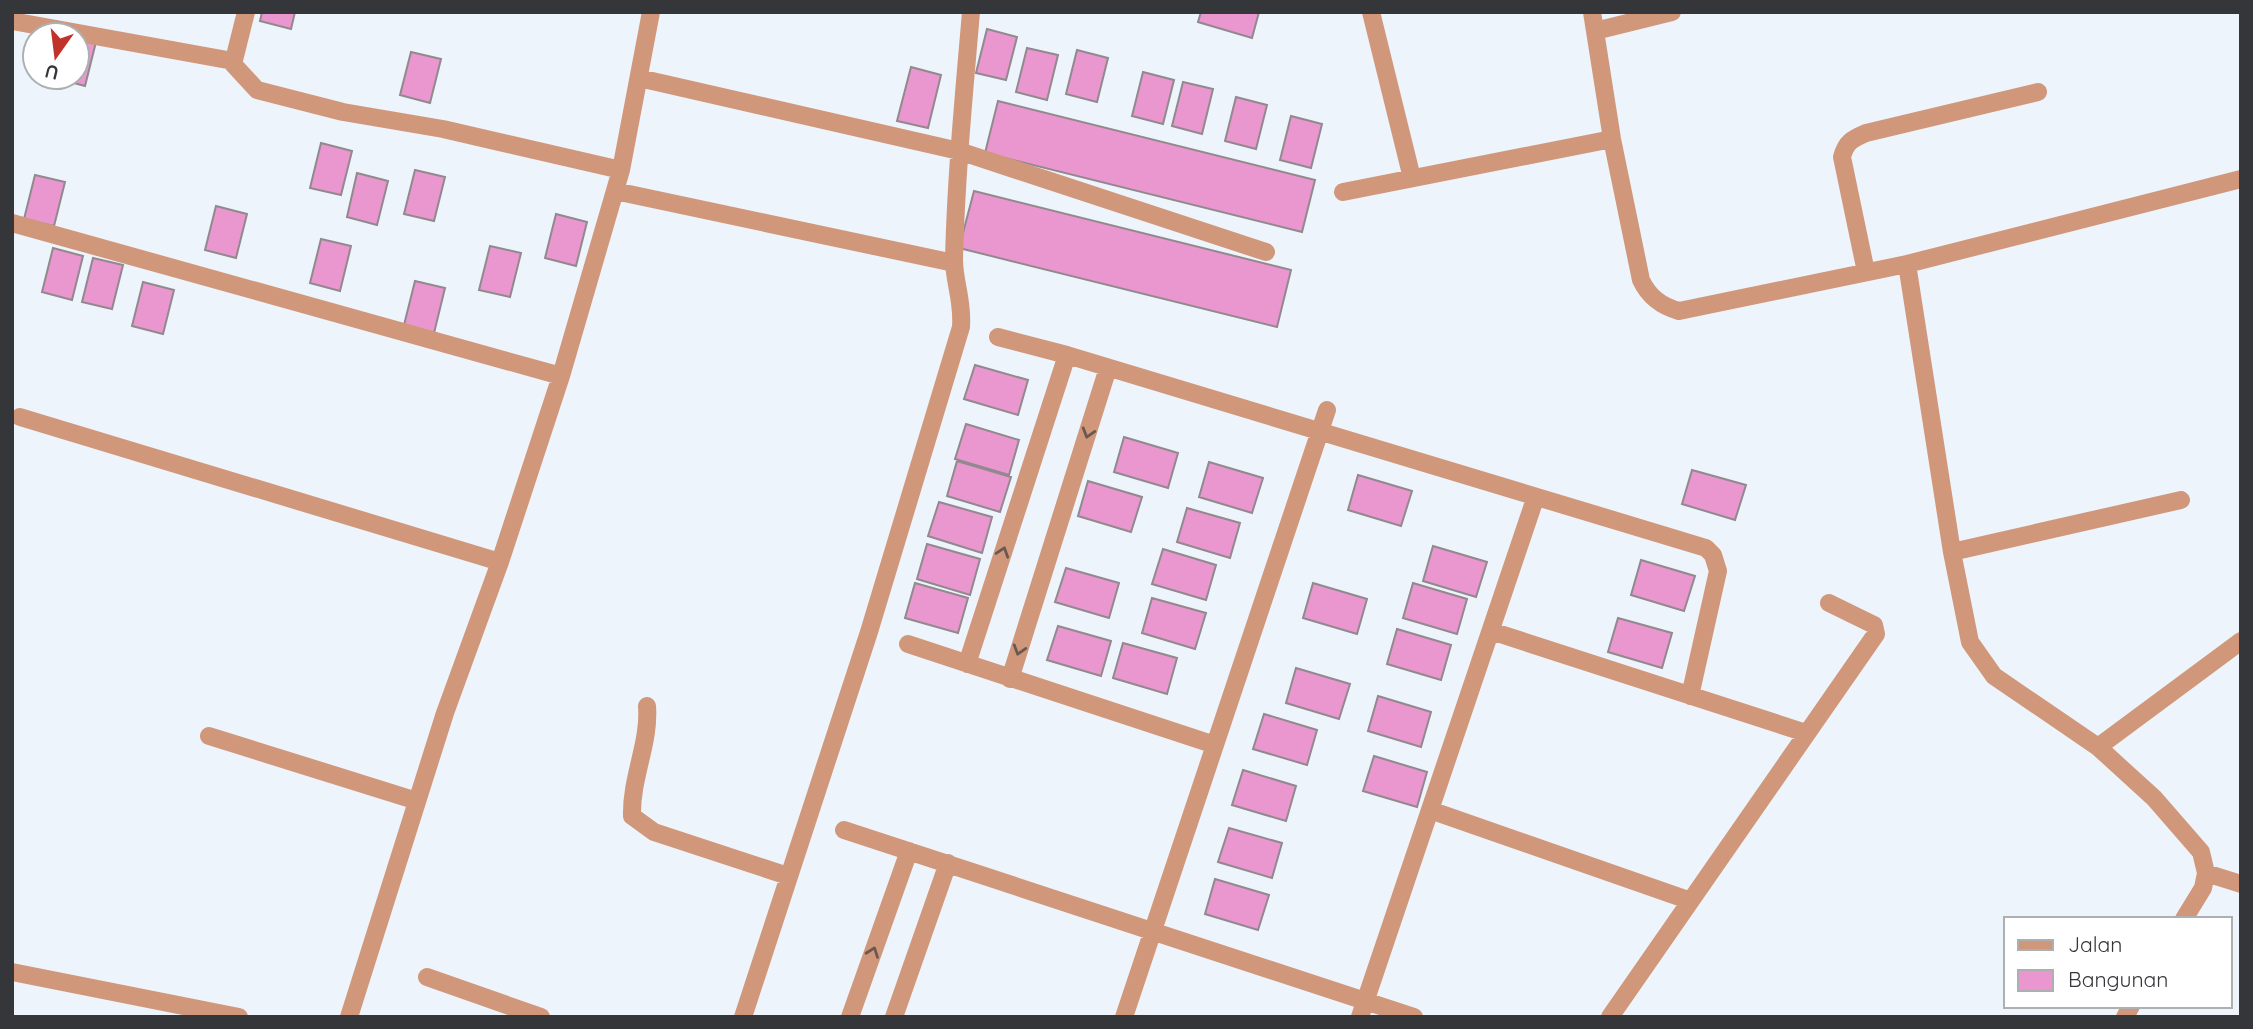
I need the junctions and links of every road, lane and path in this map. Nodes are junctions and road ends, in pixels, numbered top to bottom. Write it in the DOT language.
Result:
graph roads {
  1 [pos="246,12"];
  2 [pos="651,12"];
  3 [pos="971,12"];
  4 [pos="1371,12"];
  5 [pos="1591,12"];
  6 [pos="1672,12"];
  7 [pos="12,21"];
  8 [pos="1595,31"];
  9 [pos="233,61"];
  10 [pos="639,78"];
  11 [pos="2038,92"];
  12 [pos="1612,139"];
  13 [pos="959,151"];
  14 [pos="621,170"];
  15 [pos="1412,178"];
  16 [pos="2241,179"];
  17 [pos="615,191"];
  18 [pos="1343,192"];
  19 [pos="12,223"];
  20 [pos="1266,252"];
  21 [pos="954,263"];
  22 [pos="1907,264"];
  23 [pos="1866,272"];
  24 [pos="998,337"];
  25 [pos="1067,355"];
  26 [pos="1108,368"];
  27 [pos="561,376"];
  28 [pos="1327,410"];
  29 [pos="20,417"];
  30 [pos="1320,433"];
  31 [pos="1535,499"];
  32 [pos="2181,500"];
  33 [pos="1952,552"];
  34 [pos="500,562"];
  35 [pos="1829,603"];
  36 [pos="1491,631"];
  37 [pos="2241,641"];
  38 [pos="908,644"];
  39 [pos="967,664"];
  40 [pos="1010,679"];
  41 [pos="1690,696"];
  42 [pos="647,706"];
  43 [pos="1806,733"];
  44 [pos="209,736"];
  45 [pos="1215,746"];
  46 [pos="2098,747"];
  47 [pos="417,801"];
  48 [pos="1430,810"];
  49 [pos="844,830"];
  50 [pos="909,851"];
  51 [pos="948,863"];
  52 [pos="2206,873"];
  53 [pos="788,876"];
  54 [pos="2241,884"];
  55 [pos="1688,900"];
  56 [pos="2185,917"];
  57 [pos="1153,930"];
  58 [pos="12,972"];
  59 [pos="427,977"];
  60 [pos="1366,999"];
  61 [pos="239,1017"];
  62 [pos="349,1017"];
  63 [pos="541,1017"];
  64 [pos="743,1017"];
  65 [pos="850,1017"];
  66 [pos="894,1017"];
  67 [pos="1124,1017"];
  68 [pos="1360,1017"];
  69 [pos="1414,1017"];
  70 [pos="1609,1017"];
  1 -- 9 [label="street"];
  2 -- 10 [label="street"];
  3 -- 13 [label="street"];
  4 -- 15 [label="street"];
  5 -- 8 [label="street"];
  6 -- 8 [label="street"];
  7 -- 9 [label="street"];
  8 -- 12 [label="street"];
  9 -- 14 [label="street"];
  10 -- 13 [label="street"];
  10 -- 14 [label="street"];
  11 -- 23 [label="street"];
  12 -- 15 [label="street"];
  12 -- 23 [label="street"];
  13 -- 20 [label="street"];
  13 -- 21 [label="street"];
  14 -- 17 [label="street"];
  15 -- 18 [label="street"];
  16 -- 22 [label="street"];
  17 -- 21 [label="street"];
  17 -- 27 [label="street"];
  19 -- 27 [label="street"];
  21 -- 53 [label="street"];
  22 -- 23 [label="street"];
  22 -- 33 [label="street"];
  24 -- 25 [label="street"];
  25 -- 26 [label="street"];
  39 -- 25 [label="street, one-way"];
  26 -- 30 [label="street"];
  26 -- 40 [label="street, one-way"];
  27 -- 34 [label="street"];
  28 -- 30 [label="street"];
  29 -- 34 [label="street"];
  30 -- 31 [label="street"];
  30 -- 45 [label="street"];
  31 -- 36 [label="street"];
  31 -- 41 [label="street"];
  32 -- 33 [label="street"];
  33 -- 46 [label="street"];
  34 -- 47 [label="street"];
  35 -- 43 [label="street"];
  36 -- 41 [label="street"];
  36 -- 48 [label="street"];
  37 -- 46 [label="street"];
  38 -- 39 [label="street"];
  39 -- 40 [label="street"];
  40 -- 45 [label="street"];
  41 -- 43 [label="street"];
  42 -- 53 [label="street"];
  43 -- 55 [label="street"];
  44 -- 47 [label="street"];
  45 -- 57 [label="street"];
  46 -- 52 [label="street"];
  47 -- 62 [label="street"];
  48 -- 55 [label="street"];
  48 -- 60 [label="street"];
  49 -- 50 [label="street"];
  50 -- 51 [label="street"];
  65 -- 50 [label="street, one-way"];
  51 -- 57 [label="street"];
  51 -- 66 [label="street"];
  52 -- 54 [label="street"];
  52 -- 56 [label="street"];
  53 -- 64 [label="street"];
  55 -- 70 [label="street"];
  57 -- 60 [label="street"];
  57 -- 67 [label="street"];
  58 -- 61 [label="street"];
  59 -- 63 [label="street"];
  60 -- 68 [label="street"];
  60 -- 69 [label="street"];
}
